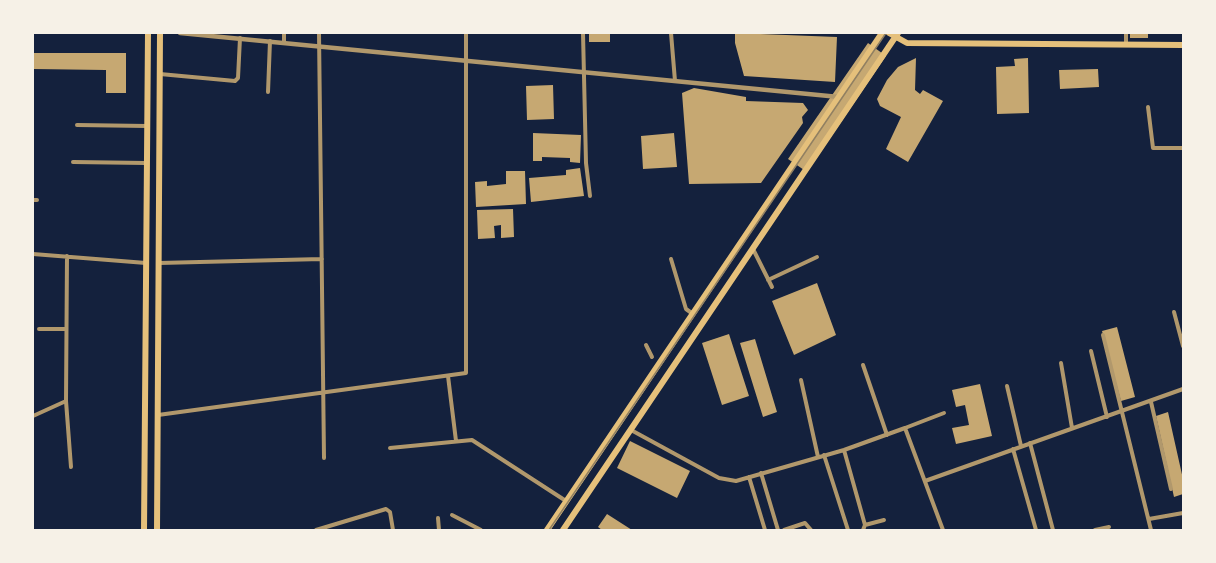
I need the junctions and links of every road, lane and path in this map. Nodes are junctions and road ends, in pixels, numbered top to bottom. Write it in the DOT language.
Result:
graph roads {
  1 [pos="148,33"];
  2 [pos="160,33"];
  3 [pos="180,33"];
  4 [pos="284,33"];
  5 [pos="319,33"];
  6 [pos="466,33"];
  7 [pos="583,33"];
  8 [pos="671,33"];
  9 [pos="882,33"];
  10 [pos="1126,33"];
  11 [pos="218,35"];
  12 [pos="894,35"];
  13 [pos="253,36"];
  14 [pos="240,38"];
  15 [pos="270,40"];
  16 [pos="284,41"];
  17 [pos="319,45"];
  18 [pos="1126,45"];
  19 [pos="1183,45"];
  20 [pos="466,62"];
  21 [pos="585,73"];
  22 [pos="160,74"];
  23 [pos="675,81"];
  24 [pos="268,92"];
  25 [pos="839,97"];
  26 [pos="849,104"];
  27 [pos="1149,107"];
  28 [pos="77,125"];
  29 [pos="147,126"];
  30 [pos="1183,147"];
  31 [pos="73,162"];
  32 [pos="147,162"];
  33 [pos="590,196"];
  34 [pos="753,248"];
  35 [pos="33,254"];
  36 [pos="68,256"];
  37 [pos="817,256"];
  38 [pos="322,259"];
  39 [pos="671,259"];
  40 [pos="146,263"];
  41 [pos="159,263"];
  42 [pos="768,280"];
  43 [pos="713,284"];
  44 [pos="772,287"];
  45 [pos="724,291"];
  46 [pos="1174,312"];
  47 [pos="693,314"];
  48 [pos="39,329"];
  49 [pos="66,329"];
  50 [pos="1103,335"];
  51 [pos="646,345"];
  52 [pos="1183,346"];
  53 [pos="1091,351"];
  54 [pos="652,357"];
  55 [pos="1061,363"];
  56 [pos="863,365"];
  57 [pos="448,376"];
  58 [pos="801,380"];
  59 [pos="1008,386"];
  60 [pos="1183,390"];
  61 [pos="324,393"];
  62 [pos="66,401"];
  63 [pos="1151,402"];
  64 [pos="1122,412"];
  65 [pos="944,413"];
  66 [pos="159,415"];
  67 [pos="33,416"];
  68 [pos="1107,417"];
  69 [pos="905,428"];
  70 [pos="1072,428"];
  71 [pos="631,430"];
  72 [pos="887,435"];
  73 [pos="456,441"];
  74 [pos="1030,443"];
  75 [pos="1021,446"];
  76 [pos="390,448"];
  77 [pos="1013,449"];
  78 [pos="844,450"];
  79 [pos="824,455"];
  80 [pos="818,457"];
  81 [pos="324,458"];
  82 [pos="71,467"];
  83 [pos="761,473"];
  84 [pos="749,477"];
  85 [pos="925,481"];
  86 [pos="1171,489"];
  87 [pos="566,501"];
  88 [pos="1183,513"];
  89 [pos="452,515"];
  90 [pos="438,518"];
  91 [pos="1149,519"];
  92 [pos="884,520"];
  93 [pos="1109,527"];
  94 [pos="864,528"];
  95 [pos="144,530"];
  96 [pos="157,530"];
  97 [pos="316,530"];
  98 [pos="393,530"];
  99 [pos="439,530"];
  100 [pos="481,530"];
  101 [pos="547,530"];
  102 [pos="563,530"];
  103 [pos="765,530"];
  104 [pos="778,530"];
  105 [pos="784,530"];
  106 [pos="811,530"];
  107 [pos="848,530"];
  108 [pos="943,530"];
  109 [pos="1036,530"];
  110 [pos="1053,530"];
  111 [pos="1096,530"];
  112 [pos="1151,530"];
  1 -- 29 [label="main road"];
  2 -- 22 [label="main road"];
  3 -- 11 [label="street"];
  4 -- 16 [label="street"];
  5 -- 17 [label="street"];
  6 -- 20 [label="street"];
  7 -- 21 [label="street"];
  8 -- 23 [label="street"];
  9 -- 25 [label="main road"];
  10 -- 18 [label="street"];
  11 -- 14 [label="street"];
  12 -- 18 [label="main road"];
  12 -- 26 [label="main road"];
  13 -- 14 [label="street"];
  13 -- 15 [label="street"];
  14 -- 22 [label="street"];
  15 -- 16 [label="street"];
  15 -- 24 [label="street"];
  16 -- 17 [label="street"];
  17 -- 20 [label="street"];
  17 -- 38 [label="street"];
  18 -- 19 [label="main road"];
  20 -- 21 [label="street"];
  20 -- 57 [label="street"];
  21 -- 23 [label="street"];
  21 -- 33 [label="street"];
  22 -- 41 [label="main road"];
  23 -- 25 [label="street"];
  25 -- 26 [label="main road"];
  25 -- 43 [label="main road"];
  26 -- 34 [label="main road"];
  27 -- 30 [label="street"];
  28 -- 29 [label="street"];
  29 -- 32 [label="main road"];
  31 -- 32 [label="street"];
  32 -- 40 [label="main road"];
  34 -- 42 [label="street"];
  34 -- 45 [label="main road"];
  35 -- 36 [label="street"];
  36 -- 40 [label="street"];
  36 -- 49 [label="street"];
  37 -- 42 [label="street"];
  38 -- 41 [label="street"];
  38 -- 61 [label="street"];
  39 -- 47 [label="street"];
  40 -- 41 [label="main road"];
  40 -- 95 [label="main road"];
  41 -- 66 [label="main road"];
  42 -- 44 [label="street"];
  43 -- 45 [label="main road"];
  43 -- 47 [label="main road"];
  45 -- 71 [label="main road"];
  46 -- 52 [label="street"];
  47 -- 87 [label="main road"];
  48 -- 49 [label="street"];
  49 -- 62 [label="street"];
  50 -- 64 [label="street"];
  51 -- 54 [label="street"];
  53 -- 68 [label="street"];
  55 -- 70 [label="street"];
  56 -- 72 [label="street"];
  57 -- 61 [label="street"];
  57 -- 73 [label="street"];
  58 -- 80 [label="street"];
  59 -- 75 [label="street"];
  60 -- 63 [label="street"];
  61 -- 66 [label="street"];
  61 -- 81 [label="street"];
  62 -- 67 [label="street"];
  62 -- 82 [label="street"];
  63 -- 64 [label="street"];
  63 -- 86 [label="street"];
  64 -- 68 [label="street"];
  64 -- 91 [label="street"];
  65 -- 69 [label="street"];
  66 -- 96 [label="main road"];
  68 -- 70 [label="street"];
  69 -- 72 [label="street"];
  69 -- 85 [label="street"];
  70 -- 74 [label="street"];
  71 -- 84 [label="street"];
  71 -- 102 [label="main road"];
  72 -- 78 [label="street"];
  73 -- 76 [label="street"];
  73 -- 87 [label="street"];
  74 -- 75 [label="street"];
  74 -- 110 [label="street"];
  75 -- 77 [label="street"];
  77 -- 85 [label="street"];
  77 -- 109 [label="street"];
  78 -- 79 [label="street"];
  78 -- 94 [label="street"];
  79 -- 80 [label="street"];
  79 -- 107 [label="street"];
  80 -- 83 [label="street"];
  83 -- 84 [label="street"];
  83 -- 104 [label="street"];
  84 -- 103 [label="street"];
  85 -- 108 [label="street"];
  87 -- 101 [label="main road"];
  88 -- 91 [label="street"];
  89 -- 100 [label="street"];
  90 -- 99 [label="street"];
  91 -- 112 [label="street"];
  92 -- 94 [label="street"];
  93 -- 111 [label="street"];
  97 -- 98 [label="street"];
  105 -- 106 [label="street"];
}
